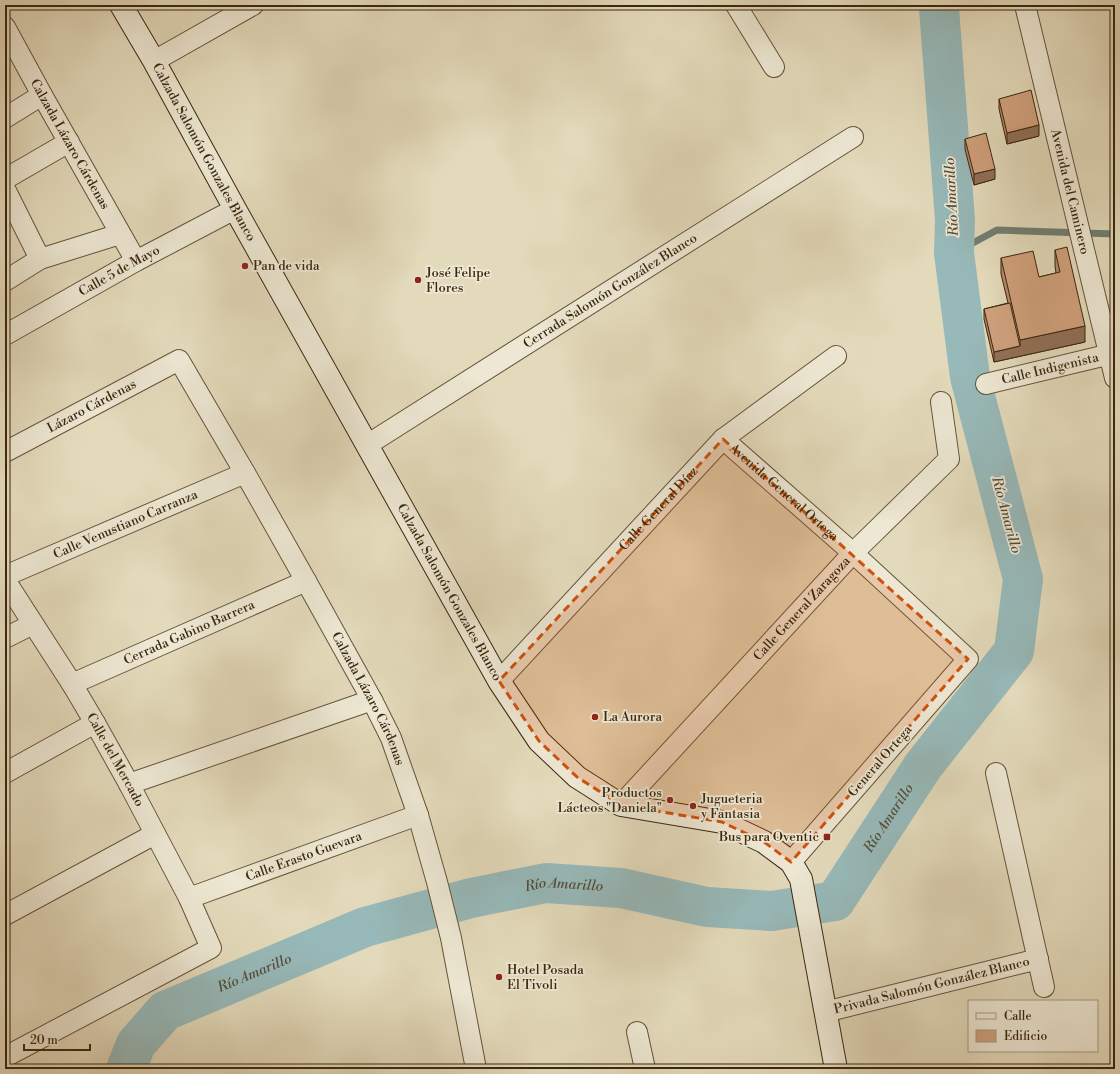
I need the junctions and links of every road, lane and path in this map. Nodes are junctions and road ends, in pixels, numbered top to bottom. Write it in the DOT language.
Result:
graph roads {
  1 [pos="121,5"];
  2 [pos="253,5"];
  3 [pos="736,5"];
  4 [pos="1025,5"];
  5 [pos="5,27"];
  6 [pos="154,61"];
  7 [pos="774,67"];
  8 [pos="42,96"];
  9 [pos="5,118"];
  10 [pos="853,136"];
  11 [pos="69,142"];
  12 [pos="5,179"];
  13 [pos="5,188"];
  14 [pos="235,209"];
  15 [pos="120,234"];
  16 [pos="40,259"];
  17 [pos="136,261"];
  18 [pos="5,281"];
  19 [pos="5,335"];
  20 [pos="1112,354"];
  21 [pos="836,356"];
  22 [pos="179,360"];
  23 [pos="1115,378"];
  24 [pos="986,384"];
  25 [pos="941,402"];
  26 [pos="723,439"];
  27 [pos="367,445"];
  28 [pos="5,452"];
  29 [pos="245,473"];
  30 [pos="853,554"];
  31 [pos="5,576"];
  32 [pos="5,580"];
  33 [pos="306,581"];
  34 [pos="33,624"];
  35 [pos="5,638"];
  36 [pos="968,659"];
  37 [pos="499,681"];
  38 [pos="72,684"];
  39 [pos="372,700"];
  40 [pos="95,723"];
  41 [pos="5,773"];
  42 [pos="996,773"];
  43 [pos="129,784"];
  44 [pos="621,805"];
  45 [pos="418,815"];
  46 [pos="155,834"];
  47 [pos="796,871"];
  48 [pos="189,898"];
  49 [pos="5,916"];
  50 [pos="1038,959"];
  51 [pos="1044,987"];
  52 [pos="825,1012"];
  53 [pos="637,1032"];
  54 [pos="5,1057"];
  55 [pos="476,1069"];
  56 [pos="645,1069"];
  57 [pos="836,1069"];
  1 -- 6 [label="street, Calzada Salomón Gonzales Blanco"];
  2 -- 6 [label="street"];
  3 -- 7 [label="street"];
  4 -- 20 [label="street, Avenida del Caminero"];
  5 -- 8 [label="street, Calzada Lázaro Cárdenas"];
  6 -- 14 [label="street, Calzada Salomón Gonzales Blanco"];
  8 -- 9 [label="street"];
  8 -- 11 [label="street, Calzada Lázaro Cárdenas"];
  10 -- 27 [label="street, Cerrada Salomón González Blanco"];
  11 -- 12 [label="street"];
  11 -- 15 [label="street, Calzada Lázaro Cárdenas"];
  13 -- 16 [label="street"];
  14 -- 17 [label="street, Calle 5 de Mayo"];
  14 -- 27 [label="street, Calzada Salomón Gonzales Blanco"];
  15 -- 16 [label="street"];
  15 -- 17 [label="street, Calzada Lázaro Cárdenas"];
  16 -- 18 [label="street"];
  17 -- 19 [label="street, Calle 5 de Mayo"];
  20 -- 23 [label="street, Avenida del Caminero"];
  20 -- 24 [label="street, Calle Indigenista"];
  21 -- 26 [label="street, Calle General Díaz"];
  22 -- 28 [label="street, Lázaro Cárdenas"];
  22 -- 29 [label="street, Calzada Lázaro Cárdenas"];
  25 -- 30 [label="street, Calle General Zaragoza"];
  26 -- 30 [label="street, Avenida General Ortega"];
  26 -- 37 [label="street, Calle General Díaz"];
  27 -- 37 [label="street, Calzada Salomón Gonzales Blanco"];
  29 -- 31 [label="street, Calle Venustiano Carranza"];
  29 -- 33 [label="street, Calzada Lázaro Cárdenas"];
  30 -- 36 [label="street, Avenida General Ortega"];
  30 -- 44 [label="street, Calle General Zaragoza"];
  32 -- 34 [label="street, Calle del Mercado"];
  33 -- 38 [label="street, Cerrada Gabino Barrera"];
  33 -- 39 [label="street, Calzada Lázaro Cárdenas"];
  34 -- 35 [label="street"];
  34 -- 38 [label="street, Calle del Mercado"];
  36 -- 47 [label="street, General Ortega"];
  37 -- 44 [label="street, Calzada Salomón Gonzales Blanco"];
  38 -- 40 [label="street, Calle del Mercado"];
  39 -- 43 [label="street"];
  39 -- 45 [label="street, Calzada Lázaro Cárdenas"];
  40 -- 41 [label="street"];
  40 -- 43 [label="street, Calle del Mercado"];
  42 -- 50 [label="street"];
  43 -- 46 [label="street, Calle del Mercado"];
  44 -- 47 [label="street, Calzada Salomón Gonzales Blanco"];
  45 -- 48 [label="street, Calle Erasto Guevara"];
  45 -- 55 [label="street, Calzada Lázaro Cárdenas"];
  46 -- 48 [label="street, Calle del Mercado"];
  46 -- 49 [label="street"];
  47 -- 52 [label="street"];
  48 -- 54 [label="street, Calle del Mercado"];
  50 -- 51 [label="street"];
  50 -- 52 [label="street, Privada Salomón González Blanco"];
  52 -- 57 [label="street"];
  53 -- 56 [label="street"];
}
